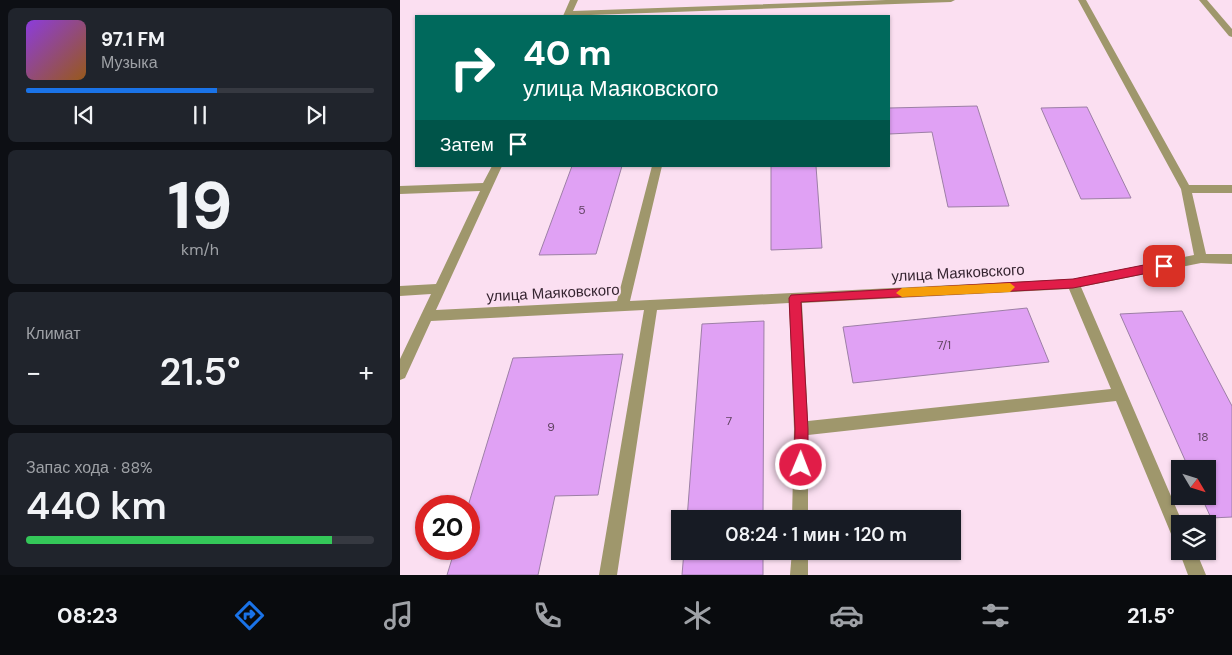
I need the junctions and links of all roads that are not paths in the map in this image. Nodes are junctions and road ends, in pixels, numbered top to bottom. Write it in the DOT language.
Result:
graph roads {
  1 [pos="574,0"];
  2 [pos="691,0"];
  3 [pos="951,0"];
  4 [pos="1082,0"];
  5 [pos="1203,0"];
  6 [pos="689,10"];
  7 [pos="567,15"];
  8 [pos="1232,34"];
  9 [pos="497,167"];
  10 [pos="657,167"];
  11 [pos="487,187"];
  12 [pos="1186,189"];
  13 [pos="1232,189"];
  14 [pos="400,190"];
  15 [pos="1201,258"];
  16 [pos="1232,259"];
  17 [pos="1073,284"];
  18 [pos="440,289"];
  19 [pos="400,291"];
  20 [pos="795,298"];
  21 [pos="651,305"];
  22 [pos="622,306"];
  23 [pos="427,316"];
  24 [pos="400,374"];
  25 [pos="1120,394"];
  26 [pos="801,429"];
  27 [pos="800,510"];
  28 [pos="1171,515"];
  29 [pos="800,560"];
  30 [pos="1191,560"];
  31 [pos="608,575"];
  32 [pos="799,575"];
  33 [pos="1197,575"];
  1 -- 7 [label="street"];
  2 -- 6 [label="street"];
  3 -- 6 [label="street"];
  4 -- 12 [label="street"];
  5 -- 8 [label="street"];
  6 -- 7 [label="street"];
  9 -- 11 [label="street"];
  10 -- 22 [label="street"];
  11 -- 14 [label="street"];
  11 -- 18 [label="street"];
  12 -- 13 [label="street"];
  12 -- 15 [label="street"];
  15 -- 16 [label="street, улица Маяковского"];
  15 -- 17 [label="street, улица Маяковского"];
  17 -- 20 [label="street, улица Маяковского"];
  17 -- 25 [label="street"];
  18 -- 19 [label="street"];
  18 -- 23 [label="street"];
  20 -- 21 [label="street, улица Маяковского"];
  20 -- 26 [label="street"];
  21 -- 22 [label="street, улица Маяковского"];
  21 -- 31 [label="street"];
  22 -- 23 [label="street, улица Маяковского"];
  23 -- 24 [label="street"];
  25 -- 26 [label="street"];
  25 -- 28 [label="street"];
  26 -- 27 [label="street"];
  29 -- 32 [label="street"];
  30 -- 33 [label="street"];
}
